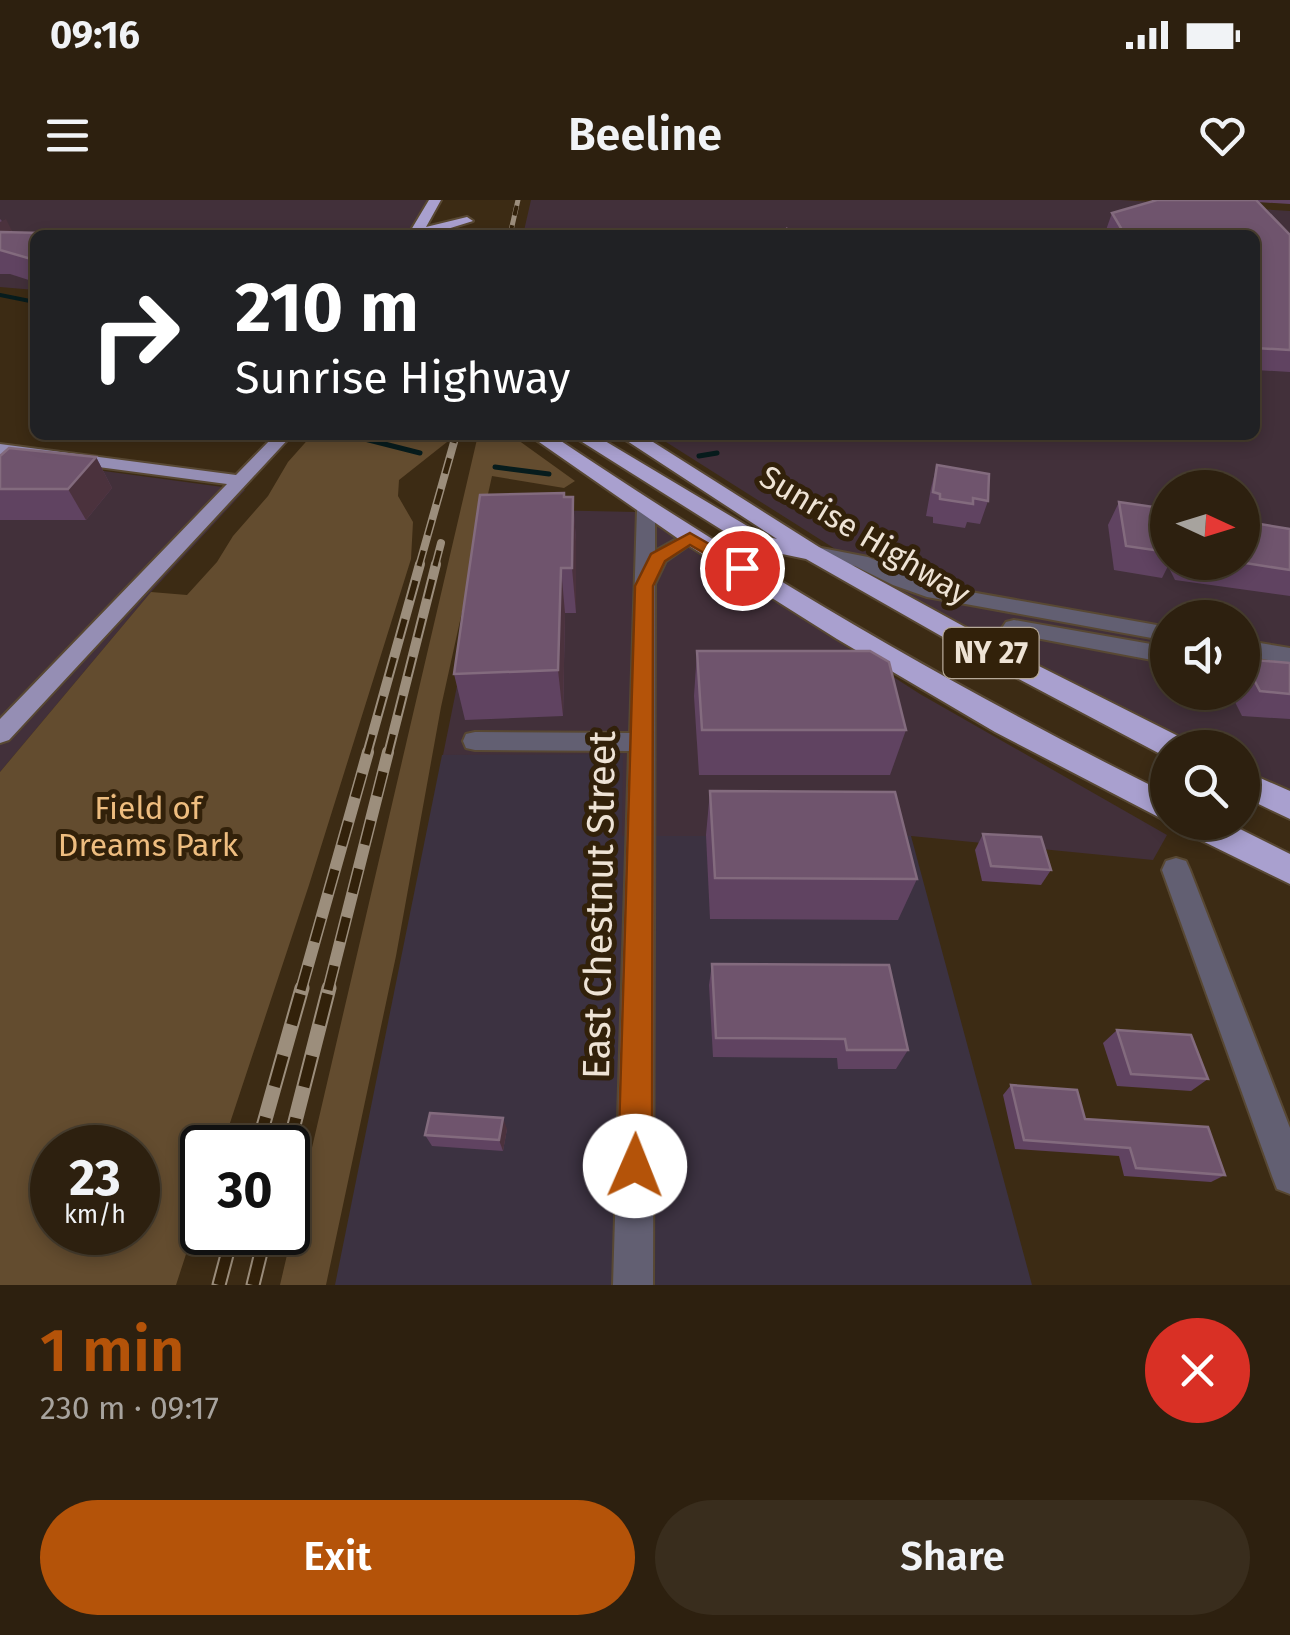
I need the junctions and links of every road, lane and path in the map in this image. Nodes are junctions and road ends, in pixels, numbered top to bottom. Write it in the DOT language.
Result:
graph roads {
  1 [pos="435,200"];
  2 [pos="468,215"];
  3 [pos="420,230"];
  4 [pos="429,230"];
  5 [pos="279,440"];
  6 [pos="546,440"];
  7 [pos="589,440"];
  8 [pos="636,440"];
  9 [pos="0,449"];
  10 [pos="242,481"];
  11 [pos="646,510"];
  12 [pos="690,538"];
  13 [pos="811,552"];
  14 [pos="644,586"];
  15 [pos="1150,631"];
  16 [pos="1260,650"];
  17 [pos="1150,653"];
  18 [pos="994,656"];
  19 [pos="1290,656"];
  20 [pos="1260,673"];
  21 [pos="1290,678"];
  22 [pos="0,734"];
  23 [pos="1150,735"];
  24 [pos="475,742"];
  25 [pos="642,742"];
  26 [pos="1260,791"];
  27 [pos="1150,799"];
  28 [pos="1290,806"];
  29 [pos="1230,840"];
  30 [pos="1176,870"];
  31 [pos="1290,870"];
  32 [pos="1290,1176"];
  33 [pos="633,1285"];
  1 -- 3 [label="highway"];
  2 -- 4 [label="highway"];
  5 -- 10 [label="main road"];
  6 -- 11 [label="highway, NY 27"];
  7 -- 13 [label="highway"];
  8 -- 13 [label="highway, Sunrise Highway / NY 27"];
  9 -- 10 [label="main road"];
  10 -- 22 [label="main road"];
  11 -- 12 [label="highway, NY 27"];
  11 -- 14 [label="street, East Chestnut Street"];
  12 -- 14 [label="street"];
  12 -- 27 [label="highway, NY 27"];
  13 -- 15 [label="street"];
  13 -- 18 [label="highway, Sunrise Highway / NY 27"];
  14 -- 25 [label="street, East Chestnut Street"];
  16 -- 19 [label="street"];
  17 -- 18 [label="street"];
  18 -- 23 [label="highway, Sunrise Highway / NY 27"];
  20 -- 21 [label="street"];
  24 -- 25 [label="street"];
  25 -- 33 [label="street, East Chestnut Street"];
  26 -- 28 [label="highway"];
  29 -- 31 [label="highway"];
  30 -- 32 [label="street"];
}
